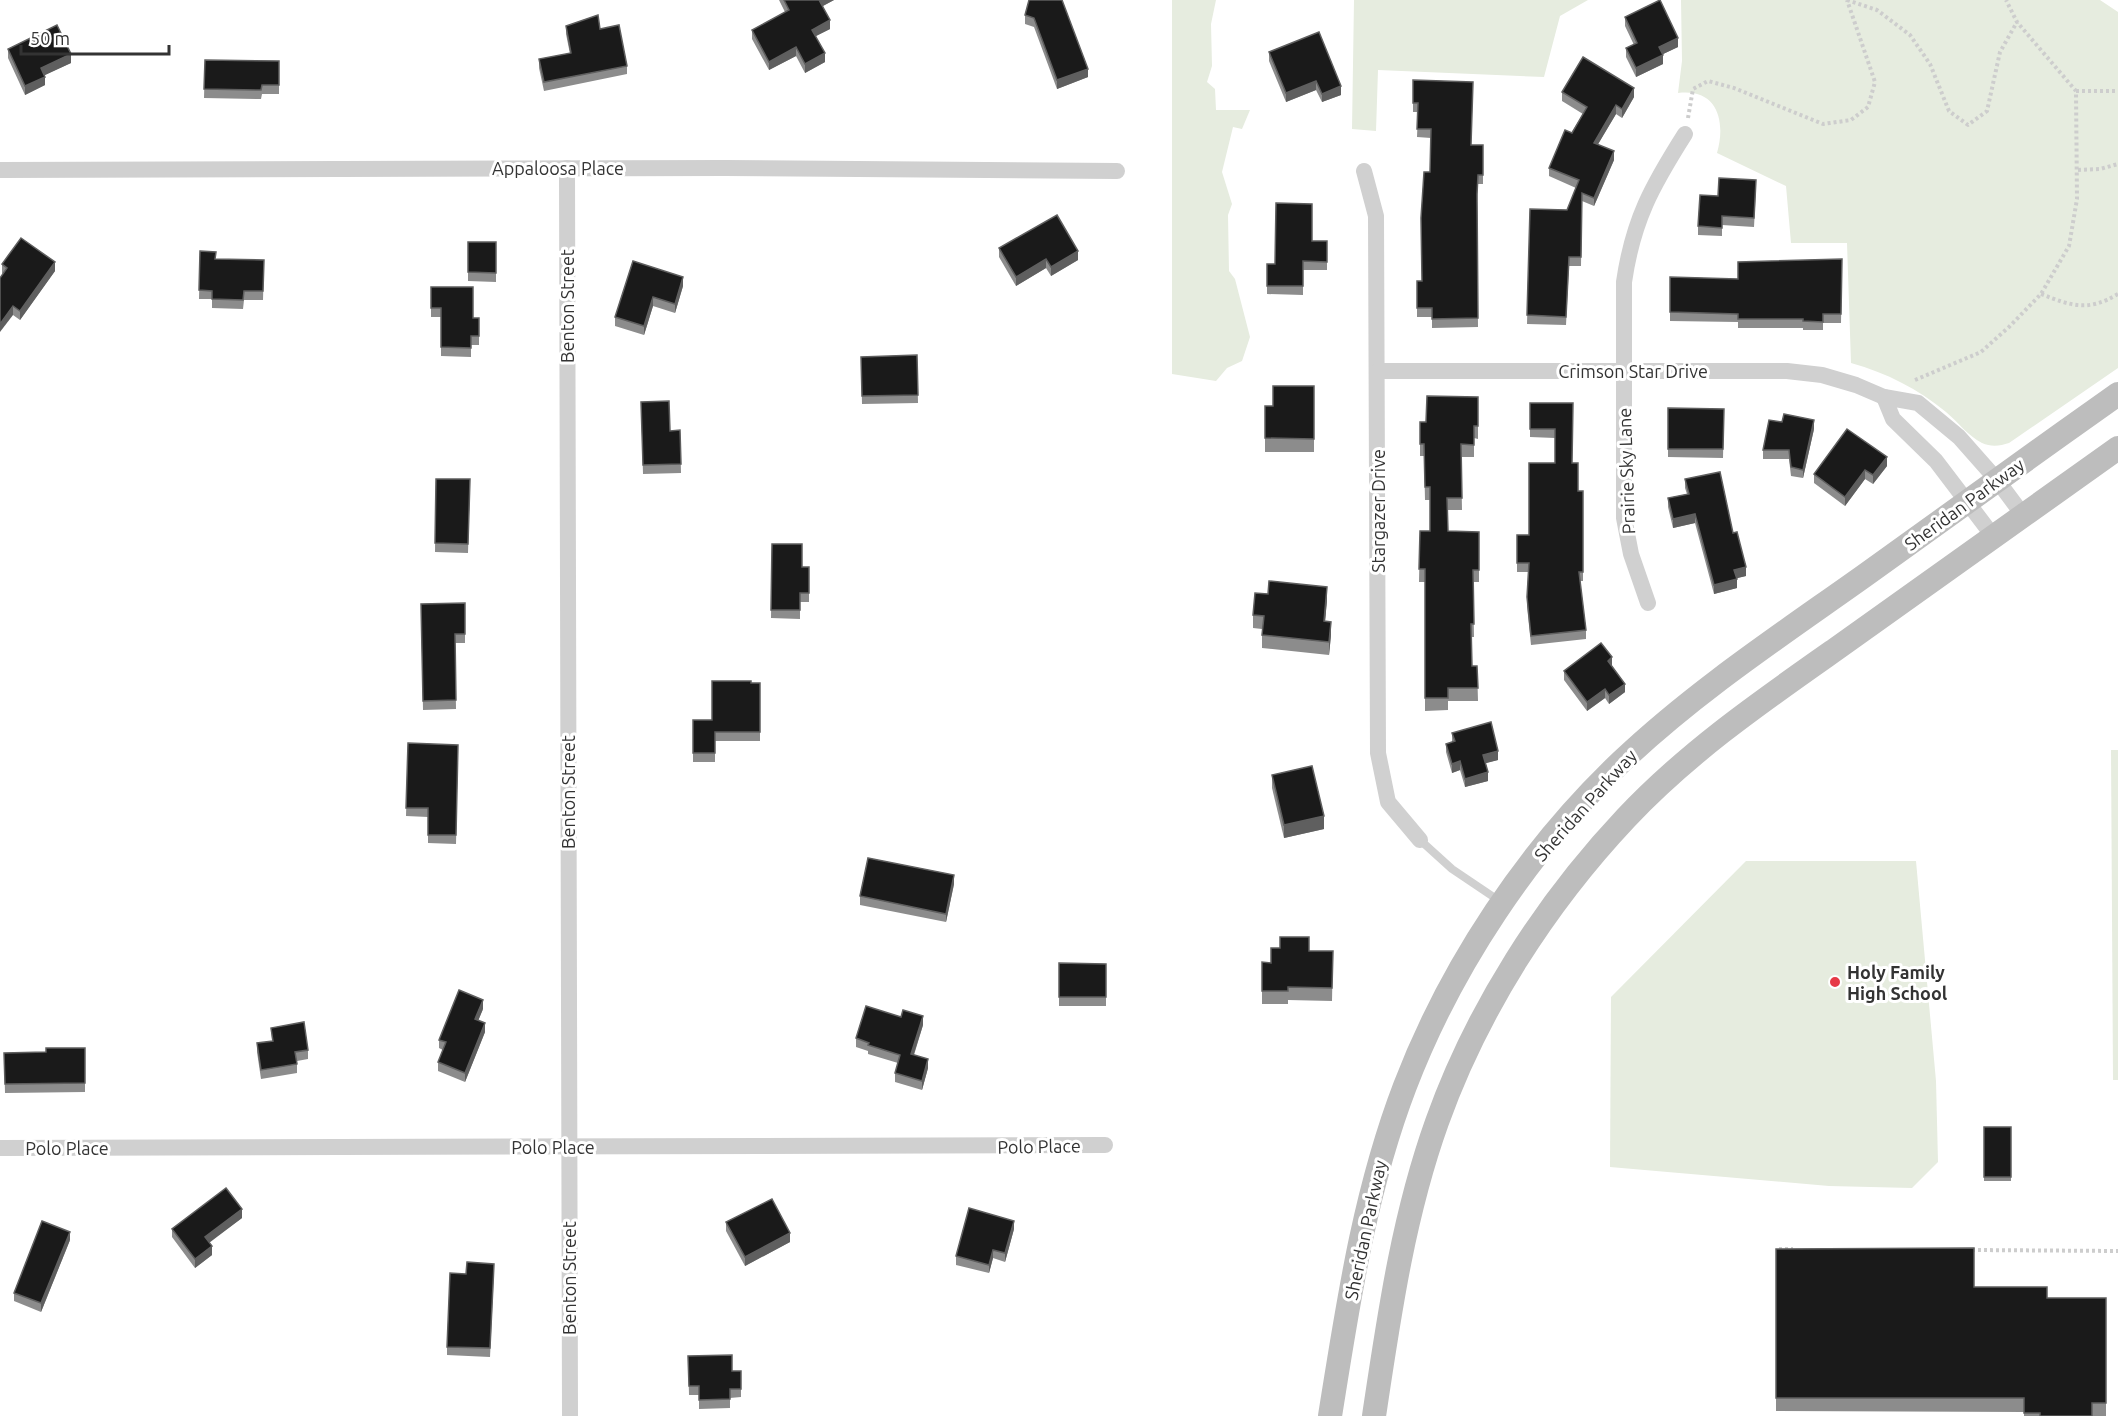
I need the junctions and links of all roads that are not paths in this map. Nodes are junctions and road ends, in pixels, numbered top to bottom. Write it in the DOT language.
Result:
graph roads {
  1 [pos="1685,134"];
  2 [pos="567,168"];
  3 [pos="0,170"];
  4 [pos="1117,171"];
  5 [pos="1364,171"];
  6 [pos="1378,371"];
  7 [pos="1623,371"];
  8 [pos="2118,394"];
  9 [pos="1884,397"];
  10 [pos="2118,448"];
  11 [pos="1997,480"];
  12 [pos="1967,501"];
  13 [pos="2023,515"];
  14 [pos="1994,536"];
  15 [pos="1648,603"];
  16 [pos="1420,840"];
  17 [pos="1503,903"];
  18 [pos="1105,1145"];
  19 [pos="569,1147"];
  20 [pos="0,1148"];
  21 [pos="570,1416"];
  22 [pos="1330,1416"];
  23 [pos="1374,1416"];
  1 -- 7 [label="street, Prairie Sky Lane"];
  2 -- 3 [label="street, Appaloosa Place"];
  2 -- 4 [label="street, Appaloosa Place"];
  2 -- 19 [label="street, Benton Street"];
  5 -- 6 [label="street, Stargazer Drive"];
  6 -- 7 [label="street, Crimson Star Drive"];
  6 -- 16 [label="street, Stargazer Drive"];
  7 -- 9 [label="street, Crimson Star Drive"];
  7 -- 15 [label="street, Prairie Sky Lane"];
  8 -- 11 [label="main road, Sheridan Parkway"];
  9 -- 11 [label="street, Crimson Star Drive"];
  9 -- 12 [label="street"];
  10 -- 13 [label="main road"];
  11 -- 12 [label="main road, Sheridan Parkway"];
  11 -- 13 [label="street, Crimson Star Drive"];
  12 -- 14 [label="street"];
  12 -- 17 [label="main road, Sheridan Parkway"];
  13 -- 14 [label="main road"];
  14 -- 23 [label="main road"];
  16 -- 17 [label="lane"];
  17 -- 22 [label="main road, Sheridan Parkway"];
  18 -- 19 [label="street, Polo Place"];
  19 -- 20 [label="street, Polo Place"];
  19 -- 21 [label="street, Benton Street"];
}
